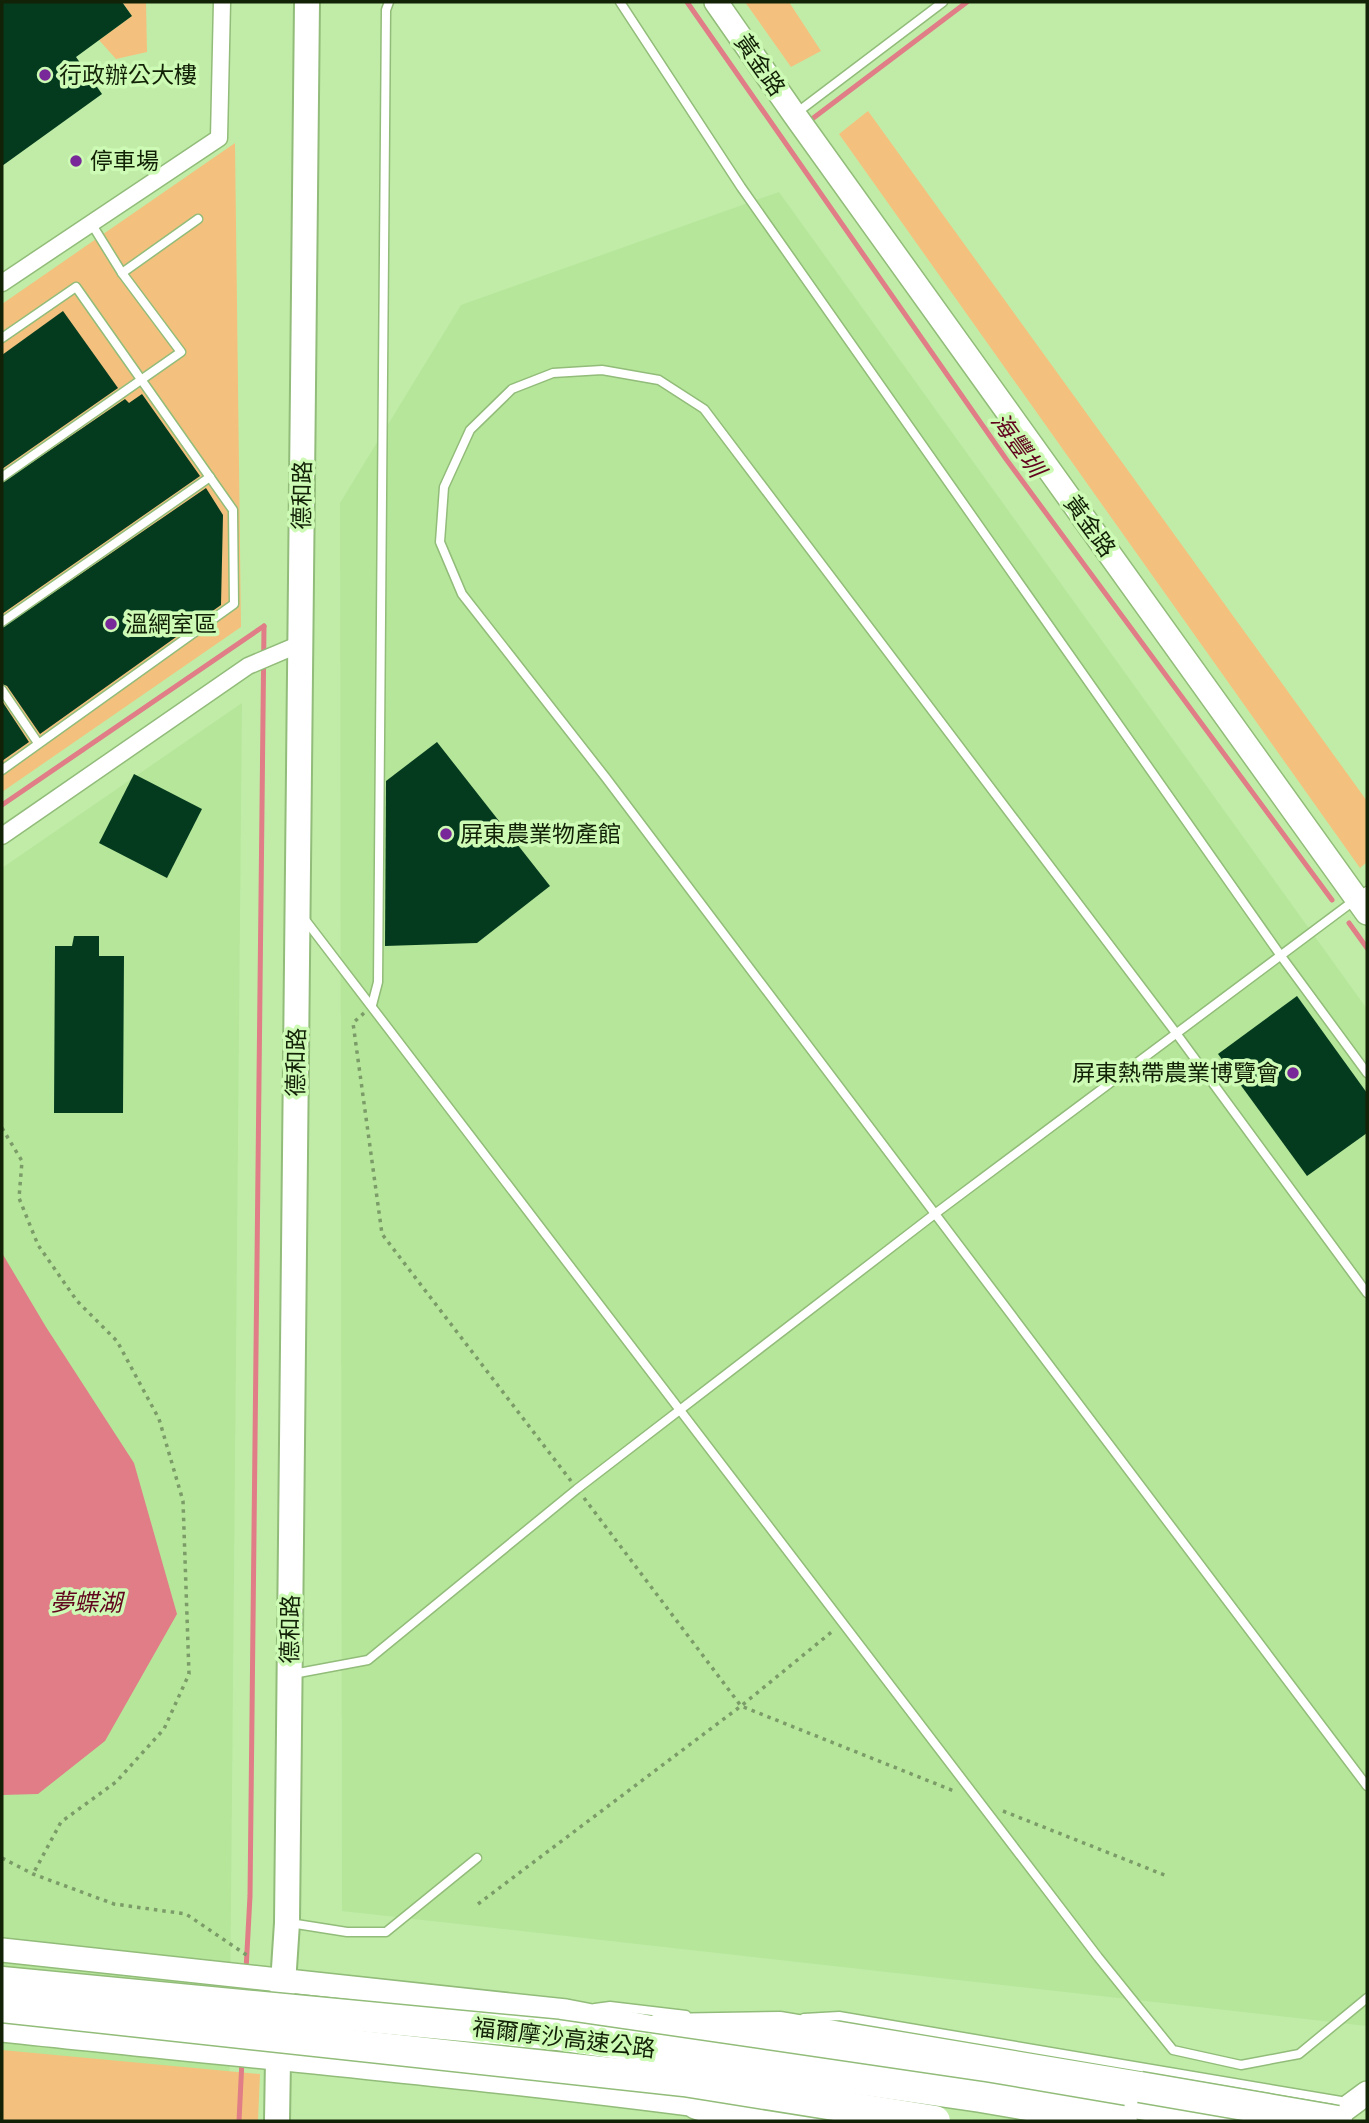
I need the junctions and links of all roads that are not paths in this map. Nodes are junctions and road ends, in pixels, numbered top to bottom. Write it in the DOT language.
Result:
graph roads {
  1 [pos="222,2"];
  2 [pos="307,2"];
  3 [pos="388,2"];
  4 [pos="620,2"];
  5 [pos="716,2"];
  6 [pos="943,2"];
  7 [pos="794,114"];
  8 [pos="198,219"];
  9 [pos="90,222"];
  10 [pos="122,273"];
  11 [pos="2,283"];
  12 [pos="2,338"];
  13 [pos="140,381"];
  14 [pos="2,477"];
  15 [pos="209,477"];
  16 [pos="2,622"];
  17 [pos="300,644"];
  18 [pos="2,690"];
  19 [pos="38,743"];
  20 [pos="2,770"];
  21 [pos="2,836"];
  22 [pos="1364,901"];
  23 [pos="297,909"];
  24 [pos="1281,956"];
  25 [pos="372,1005"];
  26 [pos="1177,1033"];
  27 [pos="1367,1073"];
  28 [pos="936,1213"];
  29 [pos="1367,1293"];
  30 [pos="680,1409"];
  31 [pos="289,1675"];
  32 [pos="1367,1786"];
  33 [pos="477,1858"];
  34 [pos="287,1923"];
  35 [pos="2,1950"];
  36 [pos="284,1980"];
  37 [pos="2,1982"];
  38 [pos="1367,1998"];
  39 [pos="2,2007"];
  40 [pos="566,2011"];
  41 [pos="693,2016"];
  42 [pos="720,2019"];
  43 [pos="659,2029"];
  44 [pos="2,2031"];
  45 [pos="278,2059"];
  46 [pos="1356,2106"];
  47 [pos="696,2110"];
  48 [pos="277,2121"];
  49 [pos="753,2121"];
  50 [pos="814,2121"];
  51 [pos="935,2121"];
  52 [pos="1122,2121"];
  53 [pos="1223,2121"];
  54 [pos="1329,2121"];
  1 -- 9 [label="street"];
  2 -- 17 [label="main road, 德和路"];
  3 -- 25 [label="lane"];
  4 -- 24 [label="lane"];
  5 -- 7 [label="main road, 黃金路"];
  6 -- 7 [label="lane"];
  7 -- 22 [label="main road, 黃金路"];
  8 -- 10 [label="lane"];
  9 -- 10 [label="lane"];
  9 -- 11 [label="street"];
  10 -- 13 [label="lane"];
  12 -- 13 [label="lane"];
  13 -- 14 [label="lane"];
  13 -- 15 [label="lane"];
  15 -- 16 [label="lane"];
  15 -- 19 [label="lane"];
  17 -- 21 [label="street"];
  17 -- 23 [label="main road, 德和路"];
  18 -- 19 [label="lane"];
  19 -- 20 [label="lane"];
  22 -- 24 [label="lane"];
  23 -- 25 [label="lane"];
  23 -- 31 [label="main road, 德和路"];
  24 -- 26 [label="lane"];
  24 -- 27 [label="lane"];
  25 -- 30 [label="lane"];
  26 -- 28 [label="lane"];
  26 -- 28 [label="lane"];
  26 -- 29 [label="lane"];
  28 -- 30 [label="lane"];
  28 -- 32 [label="lane"];
  30 -- 31 [label="lane"];
  30 -- 38 [label="lane"];
  31 -- 34 [label="main road, 德和路"];
  33 -- 34 [label="lane"];
  34 -- 36 [label="main road, 德和路"];
  35 -- 36 [label="main road"];
  36 -- 40 [label="main road"];
  36 -- 45 [label="main road, 德和路"];
  37 -- 52 [label="highway, 福爾摩沙高速公路, bridge"];
  39 -- 51 [label="highway, 福爾摩沙高速公路, bridge"];
  40 -- 41 [label="lane"];
  40 -- 43 [label="main road"];
  42 -- 46 [label="lane"];
  43 -- 46 [label="highway, bridge"];
  43 -- 53 [label="main road"];
  44 -- 45 [label="main road"];
  45 -- 47 [label="main road"];
  45 -- 48 [label="main road, 德和路"];
  46 -- 54 [label="main road"];
  47 -- 49 [label="highway"];
  47 -- 50 [label="main road"];
}
